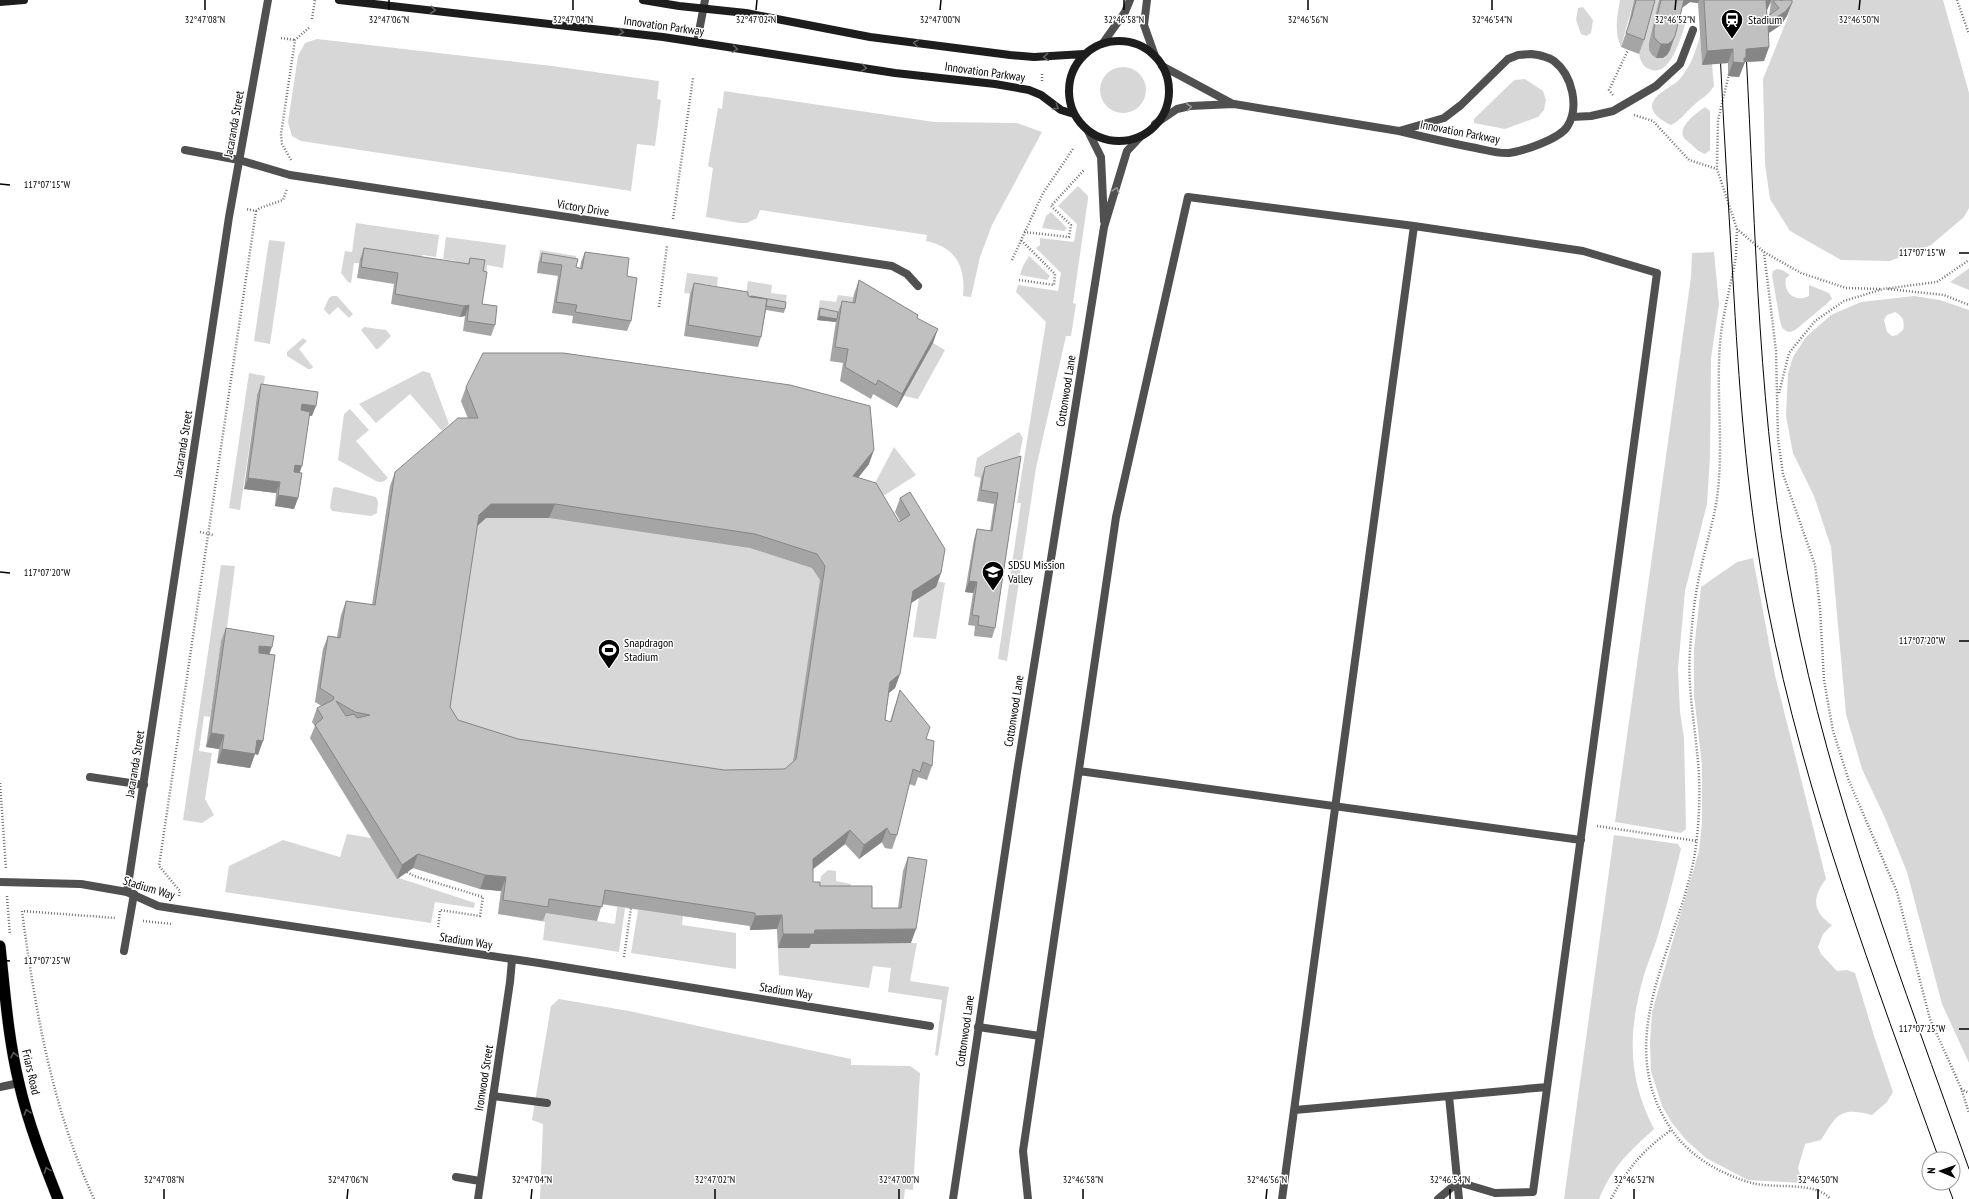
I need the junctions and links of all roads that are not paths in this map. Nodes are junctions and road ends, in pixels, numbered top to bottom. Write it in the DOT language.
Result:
graph roads {
  1 [pos="24,0"];
  2 [pos="268,0"];
  3 [pos="339,0"];
  4 [pos="643,0"];
  5 [pos="705,0"];
  6 [pos="1130,0"];
  7 [pos="1147,0"];
  8 [pos="2,2"];
  9 [pos="703,9"];
  10 [pos="1693,30"];
  11 [pos="697,42"];
  12 [pos="1103,43"];
  13 [pos="1084,54"];
  14 [pos="1155,56"];
  15 [pos="1162,66"];
  16 [pos="1234,104"];
  17 [pos="1074,114"];
  18 [pos="1572,116"];
  19 [pos="1155,124"];
  20 [pos="1088,131"];
  21 [pos="1399,131"];
  22 [pos="1141,136"];
  23 [pos="185,150"];
  24 [pos="239,160"];
  25 [pos="1414,226"];
  26 [pos="1104,227"];
  27 [pos="918,286"];
  28 [pos="1079,771"];
  29 [pos="90,777"];
  30 [pos="144,785"];
  31 [pos="1336,806"];
  32 [pos="1581,840"];
  33 [pos="0,882"];
  34 [pos="130,893"];
  35 [pos="0,946"];
  36 [pos="124,950"];
  37 [pos="512,960"];
  38 [pos="930,1026"];
  39 [pos="978,1027"];
  40 [pos="1040,1036"];
  41 [pos="19,1083"];
  42 [pos="0,1087"];
  43 [pos="1547,1087"];
  44 [pos="493,1096"];
  45 [pos="1449,1096"];
  46 [pos="547,1103"];
  47 [pos="1295,1110"];
  48 [pos="456,1177"];
  49 [pos="480,1181"];
  50 [pos="1458,1182"];
  51 [pos="58,1199"];
  52 [pos="478,1199"];
  53 [pos="953,1199"];
  54 [pos="1028,1199"];
  55 [pos="1282,1199"];
  56 [pos="1438,1199"];
  57 [pos="1460,1199"];
  1 -- 8 [label="main road"];
  2 -- 24 [label="street, Jacaranda Street"];
  3 -- 11 [label="main road, Innovation Parkway, one-way"];
  4 -- 9 [label="main road, Innovation Parkway"];
  5 -- 9 [label="street"];
  6 -- 12 [label="street"];
  7 -- 14 [label="street"];
  9 -- 11 [label="street"];
  13 -- 9 [label="main road, Innovation Parkway, one-way"];
  10 -- 18 [label="street"];
  11 -- 17 [label="main road, Innovation Parkway, one-way"];
  12 -- 13 [label="main road, Innovation Parkway"];
  12 -- 14 [label="main road, Innovation Parkway"];
  13 -- 17 [label="main road, Innovation Parkway"];
  14 -- 15 [label="main road, Innovation Parkway"];
  15 -- 16 [label="street, Innovation Parkway"];
  15 -- 19 [label="main road, Innovation Parkway"];
  19 -- 16 [label="street, Innovation Parkway, one-way"];
  16 -- 21 [label="street, Innovation Parkway"];
  17 -- 20 [label="main road, Innovation Parkway"];
  18 -- 21 [label="street, Innovation Parkway"];
  18 -- 21 [label="street, Innovation Parkway"];
  19 -- 22 [label="main road, Innovation Parkway"];
  20 -- 22 [label="main road, Innovation Parkway"];
  20 -- 26 [label="street, Cottonwood Lane"];
  26 -- 22 [label="street, Cottonwood Lane, one-way"];
  23 -- 24 [label="street, Victory Drive"];
  24 -- 27 [label="street, Victory Drive"];
  24 -- 30 [label="street, Jacaranda Street"];
  25 -- 28 [label="street"];
  25 -- 31 [label="street"];
  25 -- 32 [label="street"];
  26 -- 39 [label="street, Cottonwood Lane"];
  28 -- 31 [label="street"];
  28 -- 40 [label="street"];
  29 -- 30 [label="street"];
  30 -- 34 [label="street, Jacaranda Street"];
  31 -- 32 [label="street"];
  31 -- 47 [label="street"];
  32 -- 43 [label="street"];
  33 -- 34 [label="street, Stadium Way"];
  34 -- 36 [label="street, Jacaranda Street"];
  34 -- 37 [label="street, Stadium Way"];
  41 -- 35 [label="highway, Friars Road, one-way"];
  37 -- 38 [label="street, Stadium Way"];
  37 -- 44 [label="street, Ironwood Street"];
  39 -- 40 [label="street"];
  39 -- 53 [label="street, Cottonwood Lane"];
  40 -- 54 [label="street"];
  41 -- 42 [label="street"];
  51 -- 41 [label="highway, Friars Road, one-way"];
  43 -- 45 [label="street"];
  43 -- 50 [label="street"];
  44 -- 46 [label="street"];
  44 -- 49 [label="street, Ironwood Street"];
  45 -- 47 [label="street"];
  45 -- 50 [label="street"];
  47 -- 55 [label="street"];
  48 -- 49 [label="street"];
  49 -- 52 [label="street, Ironwood Street"];
  50 -- 56 [label="street"];
  50 -- 57 [label="street"];
}
